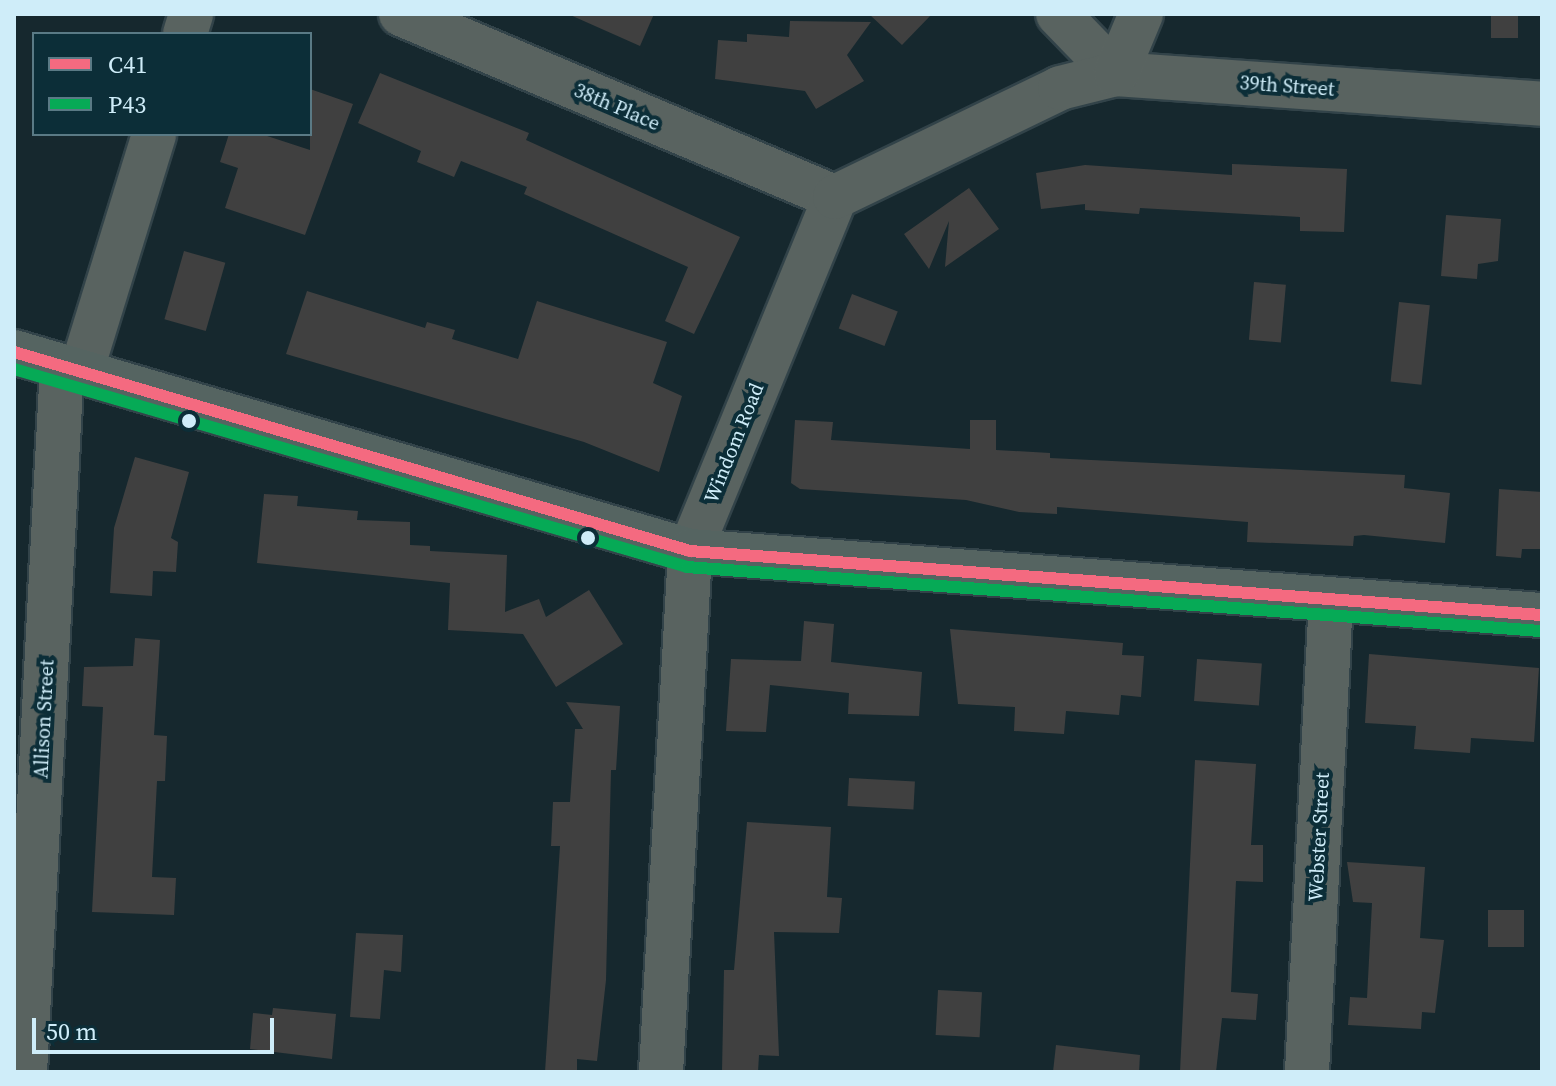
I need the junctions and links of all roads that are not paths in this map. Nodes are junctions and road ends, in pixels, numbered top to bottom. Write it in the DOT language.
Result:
graph roads {
  1 [pos="401,14"];
  2 [pos="1058,14"];
  3 [pos="1141,14"];
  4 [pos="1116,74"];
  5 [pos="1542,104"];
  6 [pos="153,136"];
  7 [pos="835,197"];
  8 [pos="14,352"];
  9 [pos="72,370"];
  10 [pos="690,551"];
  11 [pos="1331,602"];
  12 [pos="1542,615"];
  13 [pos="25,1072"];
  14 [pos="661,1072"];
  15 [pos="1307,1072"];
  1 -- 7 [label="street, 38th Place"];
  2 -- 4 [label="street"];
  3 -- 4 [label="street"];
  4 -- 5 [label="street, 39th Street"];
  4 -- 7 [label="street"];
  6 -- 9 [label="street, Allison Street"];
  7 -- 10 [label="street, Windom Road"];
  8 -- 9 [label="main road"];
  9 -- 10 [label="main road"];
  9 -- 13 [label="street, Allison Street"];
  10 -- 11 [label="main road"];
  10 -- 14 [label="street, Windom Road"];
  11 -- 12 [label="main road"];
  11 -- 15 [label="street, Webster Street"];
}
